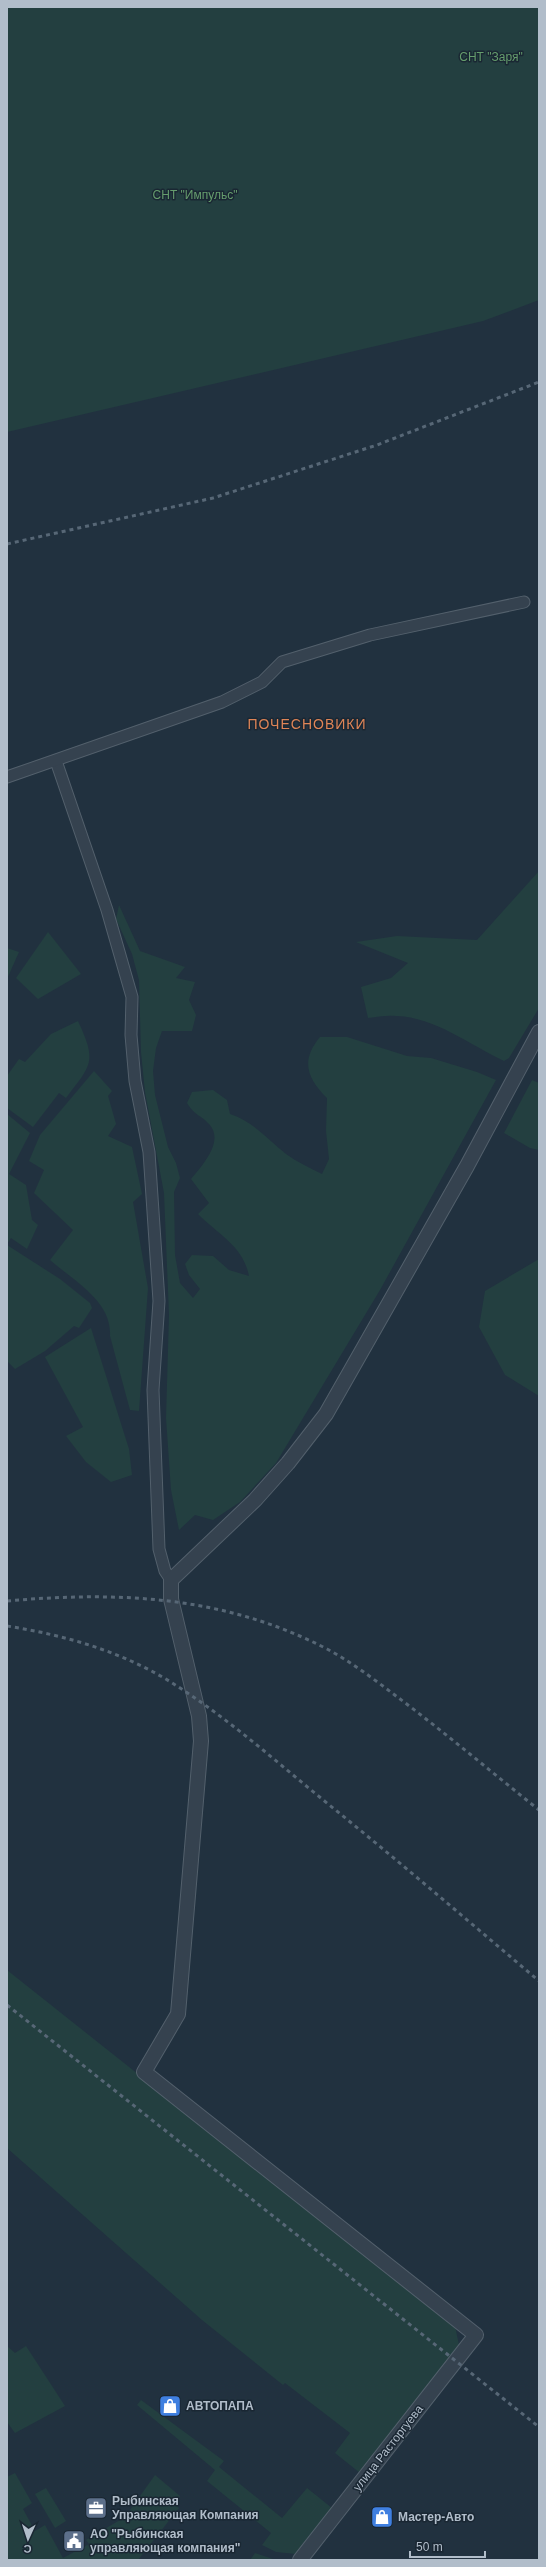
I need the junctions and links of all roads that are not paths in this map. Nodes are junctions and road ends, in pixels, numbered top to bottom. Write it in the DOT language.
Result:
graph roads {
  1 [pos="524,602"];
  2 [pos="56,761"];
  3 [pos="7,777"];
  4 [pos="539,1032"];
  5 [pos="171,1580"];
  6 [pos="300,2560"];
  1 -- 2 [label="street"];
  2 -- 3 [label="street"];
  2 -- 5 [label="street"];
  4 -- 5 [label="street"];
  5 -- 6 [label="street, улица Расторгуева"];
}
